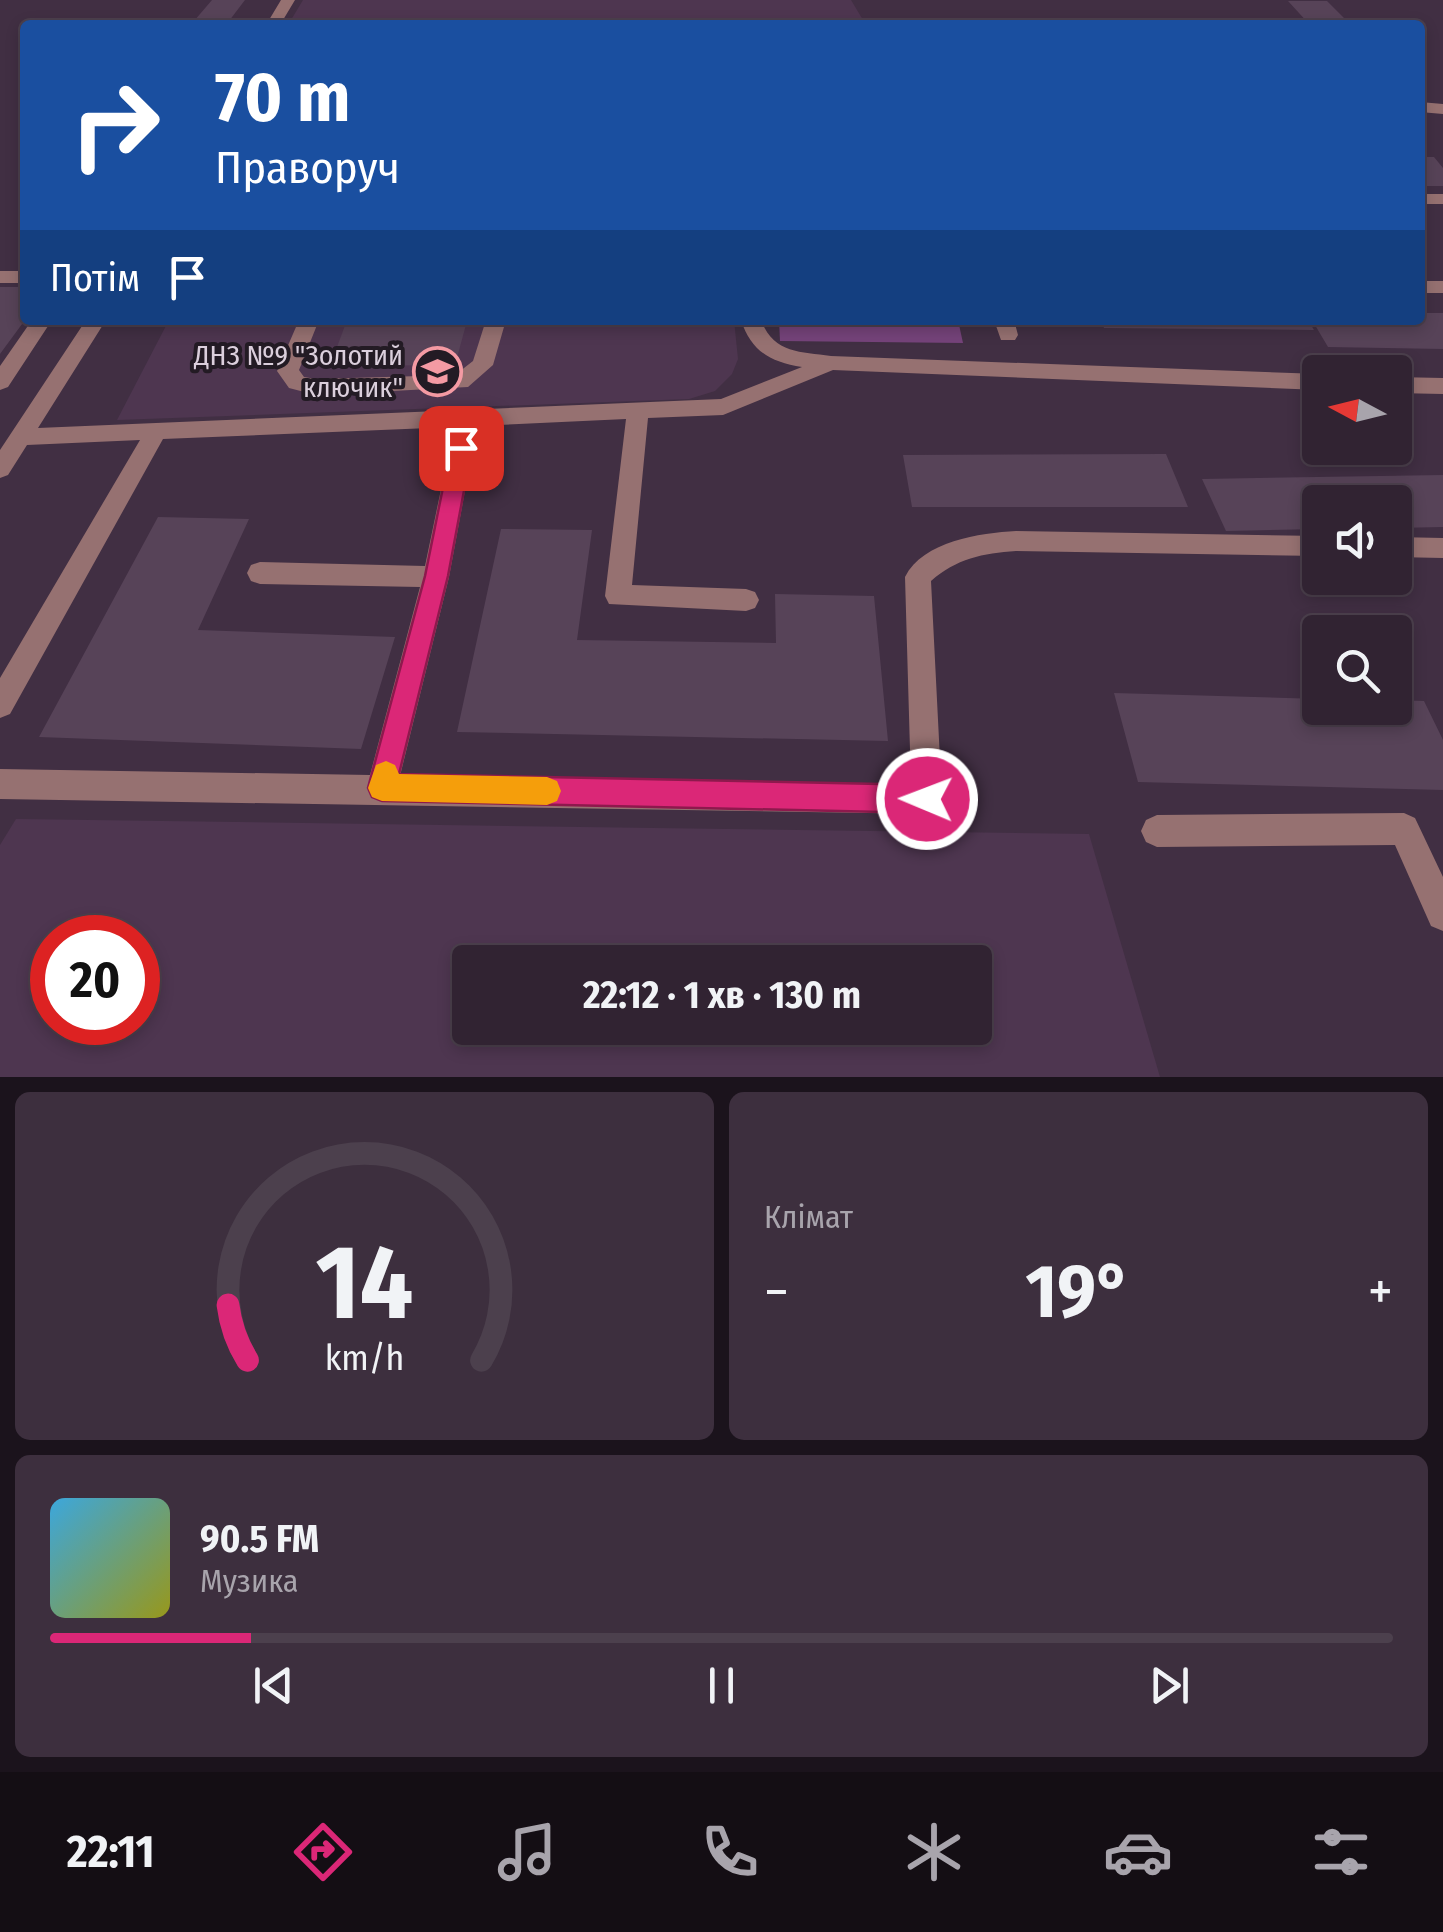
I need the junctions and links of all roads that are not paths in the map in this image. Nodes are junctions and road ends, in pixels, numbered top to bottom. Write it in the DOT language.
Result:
graph roads {
  1 [pos="39,325"];
  2 [pos="93,325"];
  3 [pos="307,325"];
  4 [pos="494,325"];
  5 [pos="753,325"];
  6 [pos="832,362"];
  7 [pos="1302,381"];
  8 [pos="0,382"];
  9 [pos="1412,385"];
  10 [pos="1443,386"];
  11 [pos="638,411"];
  12 [pos="467,416"];
  13 [pos="157,430"];
  14 [pos="19,436"];
  15 [pos="0,468"];
  16 [pos="1302,546"];
  17 [pos="1412,548"];
  18 [pos="1443,548"];
  19 [pos="260,573"];
  20 [pos="436,576"];
  21 [pos="746,600"];
  22 [pos="0,705"];
  23 [pos="0,784"];
  24 [pos="382,788"];
  25 [pos="1157,831"];
  26 [pos="1443,914"];
  1 -- 8 [label="street"];
  2 -- 14 [label="street"];
  3 -- 4 [label="street"];
  5 -- 6 [label="street"];
  6 -- 7 [label="street"];
  6 -- 11 [label="street"];
  9 -- 10 [label="street"];
  11 -- 12 [label="street"];
  11 -- 21 [label="street"];
  12 -- 13 [label="street"];
  12 -- 20 [label="street"];
  13 -- 14 [label="street"];
  13 -- 22 [label="street"];
  14 -- 15 [label="street"];
  16 -- 24 [label="street"];
  17 -- 18 [label="street"];
  19 -- 20 [label="street"];
  20 -- 24 [label="street"];
  23 -- 24 [label="street"];
  25 -- 26 [label="street"];
}
